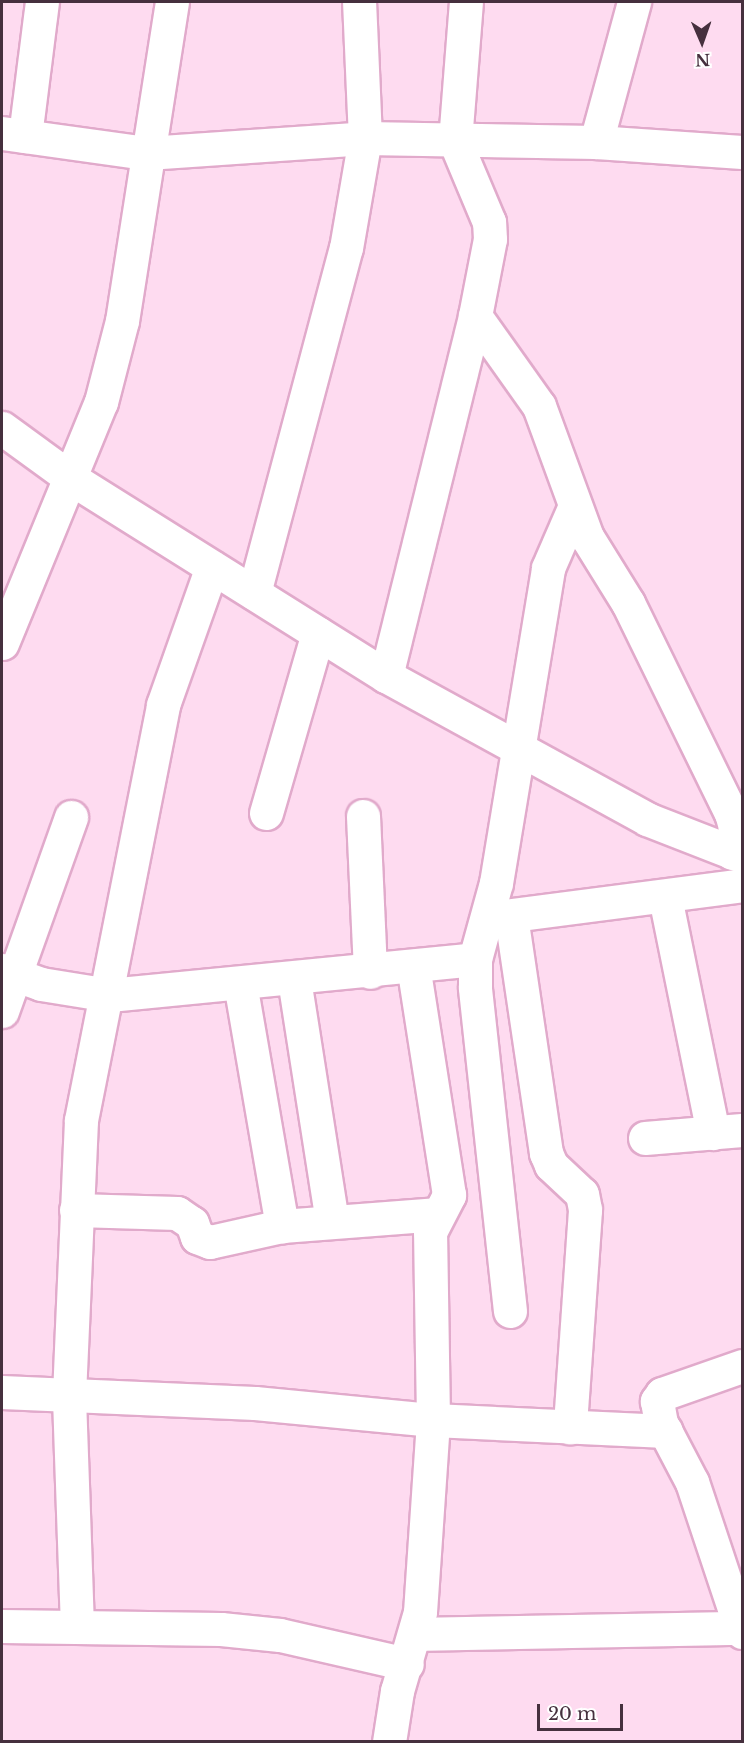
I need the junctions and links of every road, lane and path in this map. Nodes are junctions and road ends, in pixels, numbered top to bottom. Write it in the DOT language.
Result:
graph roads {
  1 [pos="42,2"];
  2 [pos="172,2"];
  3 [pos="359,2"];
  4 [pos="466,2"];
  5 [pos="634,2"];
  6 [pos="13,134"];
  7 [pos="365,138"];
  8 [pos="455,141"];
  9 [pos="596,142"];
  10 [pos="742,152"];
  11 [pos="147,153"];
  12 [pos="475,316"];
  13 [pos="2,428"];
  14 [pos="72,479"];
  15 [pos="574,508"];
  16 [pos="213,567"];
  17 [pos="254,593"];
  18 [pos="318,633"];
  19 [pos="2,643"];
  20 [pos="386,676"];
  21 [pos="517,749"];
  22 [pos="266,813"];
  23 [pos="363,816"];
  24 [pos="71,817"];
  25 [pos="737,854"];
  26 [pos="742,885"];
  27 [pos="665,897"];
  28 [pos="499,917"];
  29 [pos="476,959"];
  30 [pos="414,966"];
  31 [pos="370,972"];
  32 [pos="9,974"];
  33 [pos="294,979"];
  34 [pos="240,983"];
  35 [pos="109,995"];
  36 [pos="2,1011"];
  37 [pos="728,1132"];
  38 [pos="645,1138"];
  39 [pos="76,1210"];
  40 [pos="439,1214"];
  41 [pos="332,1221"];
  42 [pos="282,1226"];
  43 [pos="510,1311"];
  44 [pos="742,1366"];
  45 [pos="2,1392"];
  46 [pos="69,1395"];
  47 [pos="433,1420"];
  48 [pos="570,1427"];
  49 [pos="666,1431"];
  50 [pos="2,1626"];
  51 [pos="77,1627"];
  52 [pos="741,1630"];
  53 [pos="417,1634"];
  54 [pos="406,1664"];
  55 [pos="389,1742"];
  1 -- 6 [label="street"];
  2 -- 11 [label="street"];
  3 -- 7 [label="street"];
  4 -- 8 [label="street"];
  5 -- 9 [label="street"];
  6 -- 11 [label="street"];
  7 -- 8 [label="street"];
  7 -- 11 [label="street"];
  7 -- 17 [label="street"];
  8 -- 9 [label="street"];
  8 -- 12 [label="street"];
  9 -- 10 [label="street"];
  11 -- 14 [label="street"];
  12 -- 15 [label="street"];
  12 -- 20 [label="street"];
  13 -- 14 [label="street"];
  14 -- 16 [label="street"];
  14 -- 19 [label="street"];
  15 -- 21 [label="street"];
  15 -- 25 [label="street"];
  16 -- 17 [label="street"];
  16 -- 35 [label="street"];
  17 -- 18 [label="street"];
  18 -- 20 [label="street"];
  18 -- 22 [label="street"];
  20 -- 21 [label="street"];
  21 -- 25 [label="street"];
  21 -- 28 [label="street"];
  23 -- 31 [label="street"];
  24 -- 32 [label="street"];
  26 -- 27 [label="street"];
  27 -- 28 [label="street"];
  27 -- 37 [label="street"];
  28 -- 29 [label="street"];
  28 -- 48 [label="street"];
  29 -- 30 [label="street"];
  29 -- 43 [label="street"];
  30 -- 31 [label="street"];
  30 -- 40 [label="street"];
  31 -- 33 [label="street"];
  32 -- 35 [label="street"];
  32 -- 36 [label="street"];
  33 -- 34 [label="street"];
  33 -- 41 [label="street"];
  34 -- 35 [label="street"];
  34 -- 42 [label="street"];
  35 -- 39 [label="street"];
  37 -- 38 [label="street"];
  39 -- 42 [label="street"];
  39 -- 46 [label="street"];
  40 -- 41 [label="street"];
  40 -- 47 [label="street"];
  41 -- 42 [label="street"];
  44 -- 49 [label="street"];
  45 -- 46 [label="street"];
  46 -- 47 [label="street"];
  46 -- 51 [label="street"];
  47 -- 48 [label="street"];
  47 -- 53 [label="street"];
  48 -- 49 [label="street"];
  49 -- 52 [label="street"];
  50 -- 51 [label="street"];
  51 -- 54 [label="street"];
  52 -- 53 [label="street"];
  53 -- 54 [label="street"];
  54 -- 55 [label="street"];
}
